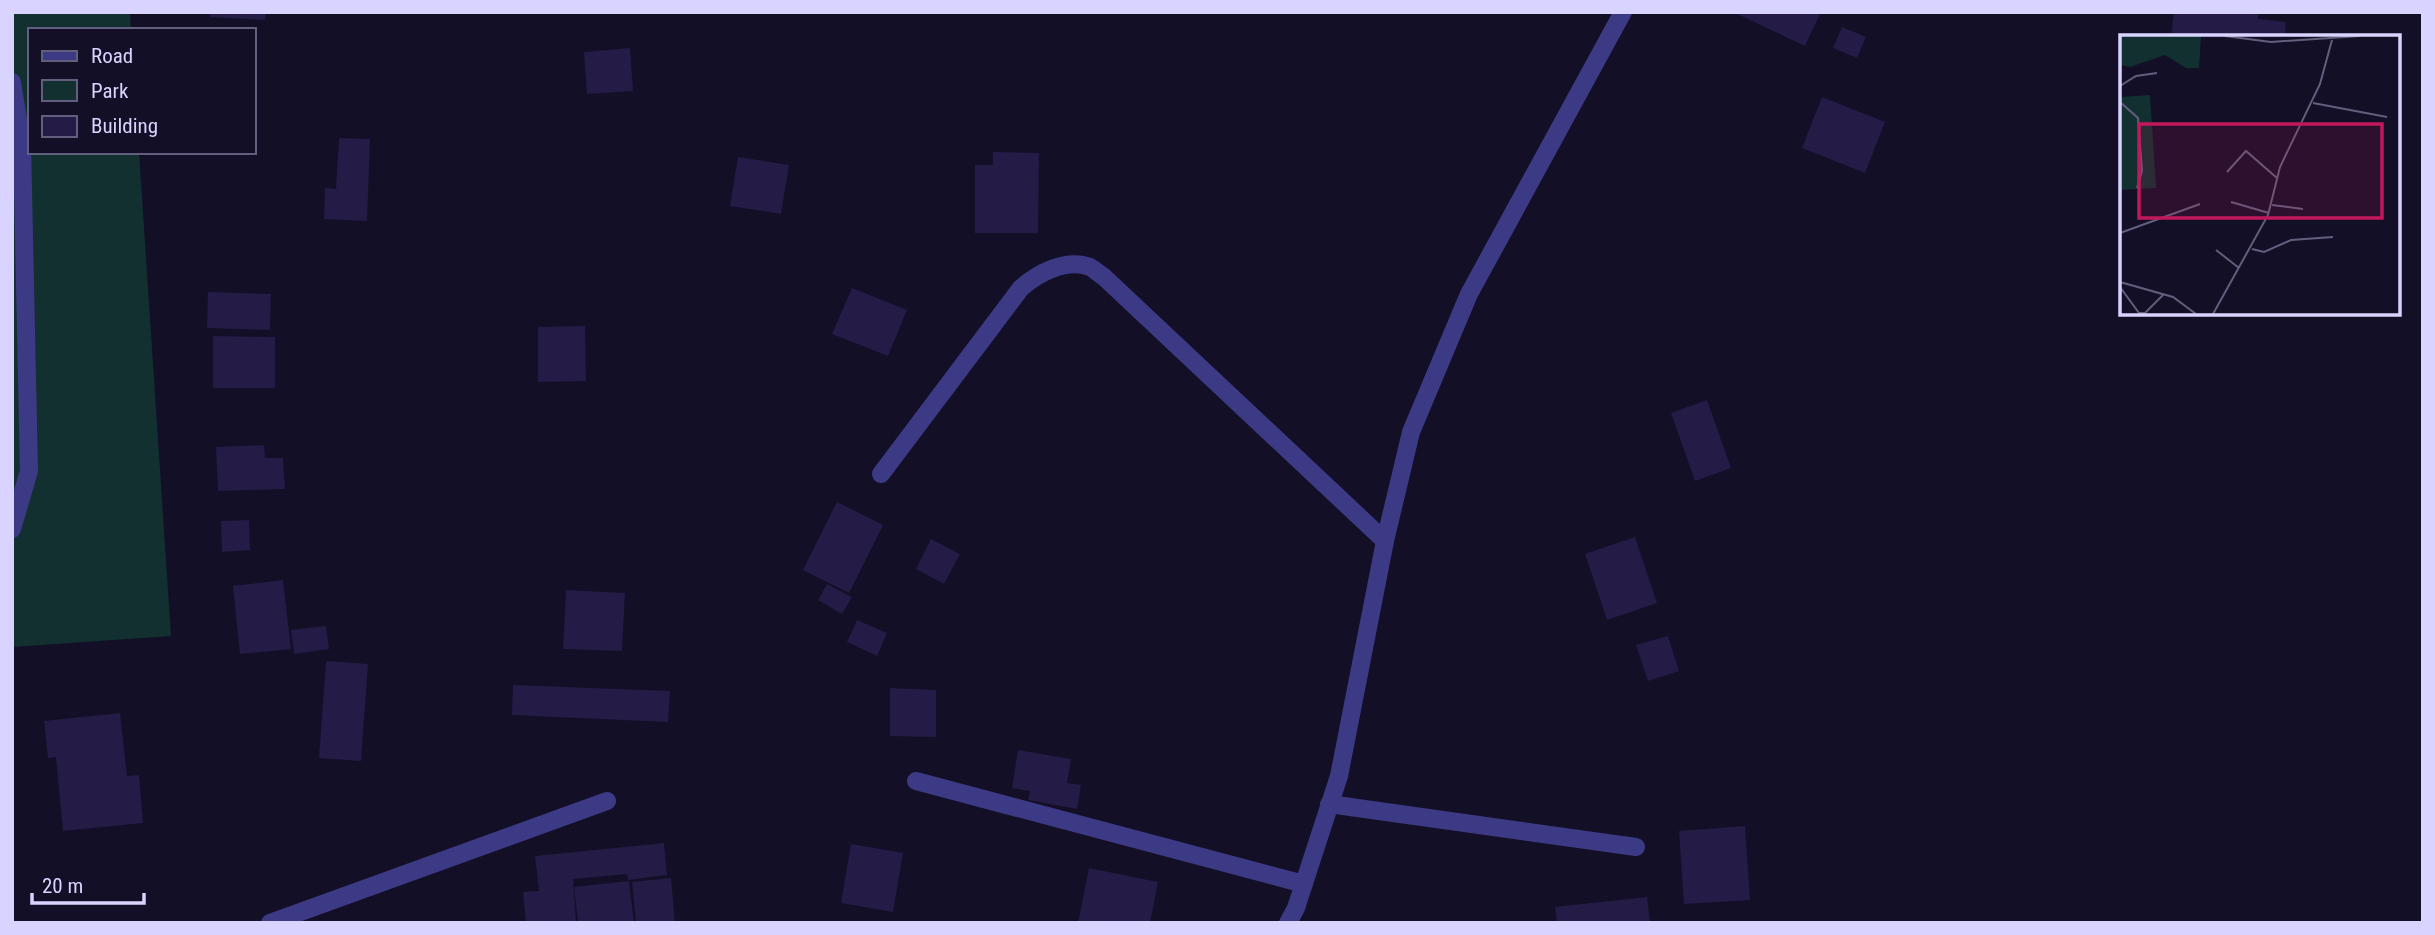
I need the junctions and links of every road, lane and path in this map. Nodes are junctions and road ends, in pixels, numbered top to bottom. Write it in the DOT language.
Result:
graph roads {
  1 [pos="1623,12"];
  2 [pos="12,82"];
  3 [pos="881,474"];
  4 [pos="12,529"];
  5 [pos="1385,541"];
  6 [pos="916,781"];
  7 [pos="607,801"];
  8 [pos="1329,804"];
  9 [pos="1636,847"];
  10 [pos="1304,884"];
  11 [pos="270,923"];
  12 [pos="1288,923"];
  1 -- 5 [label="street"];
  2 -- 4 [label="street"];
  3 -- 5 [label="street"];
  5 -- 8 [label="street"];
  6 -- 10 [label="street"];
  7 -- 11 [label="street"];
  8 -- 9 [label="street"];
  8 -- 10 [label="street"];
  10 -- 12 [label="street"];
}
